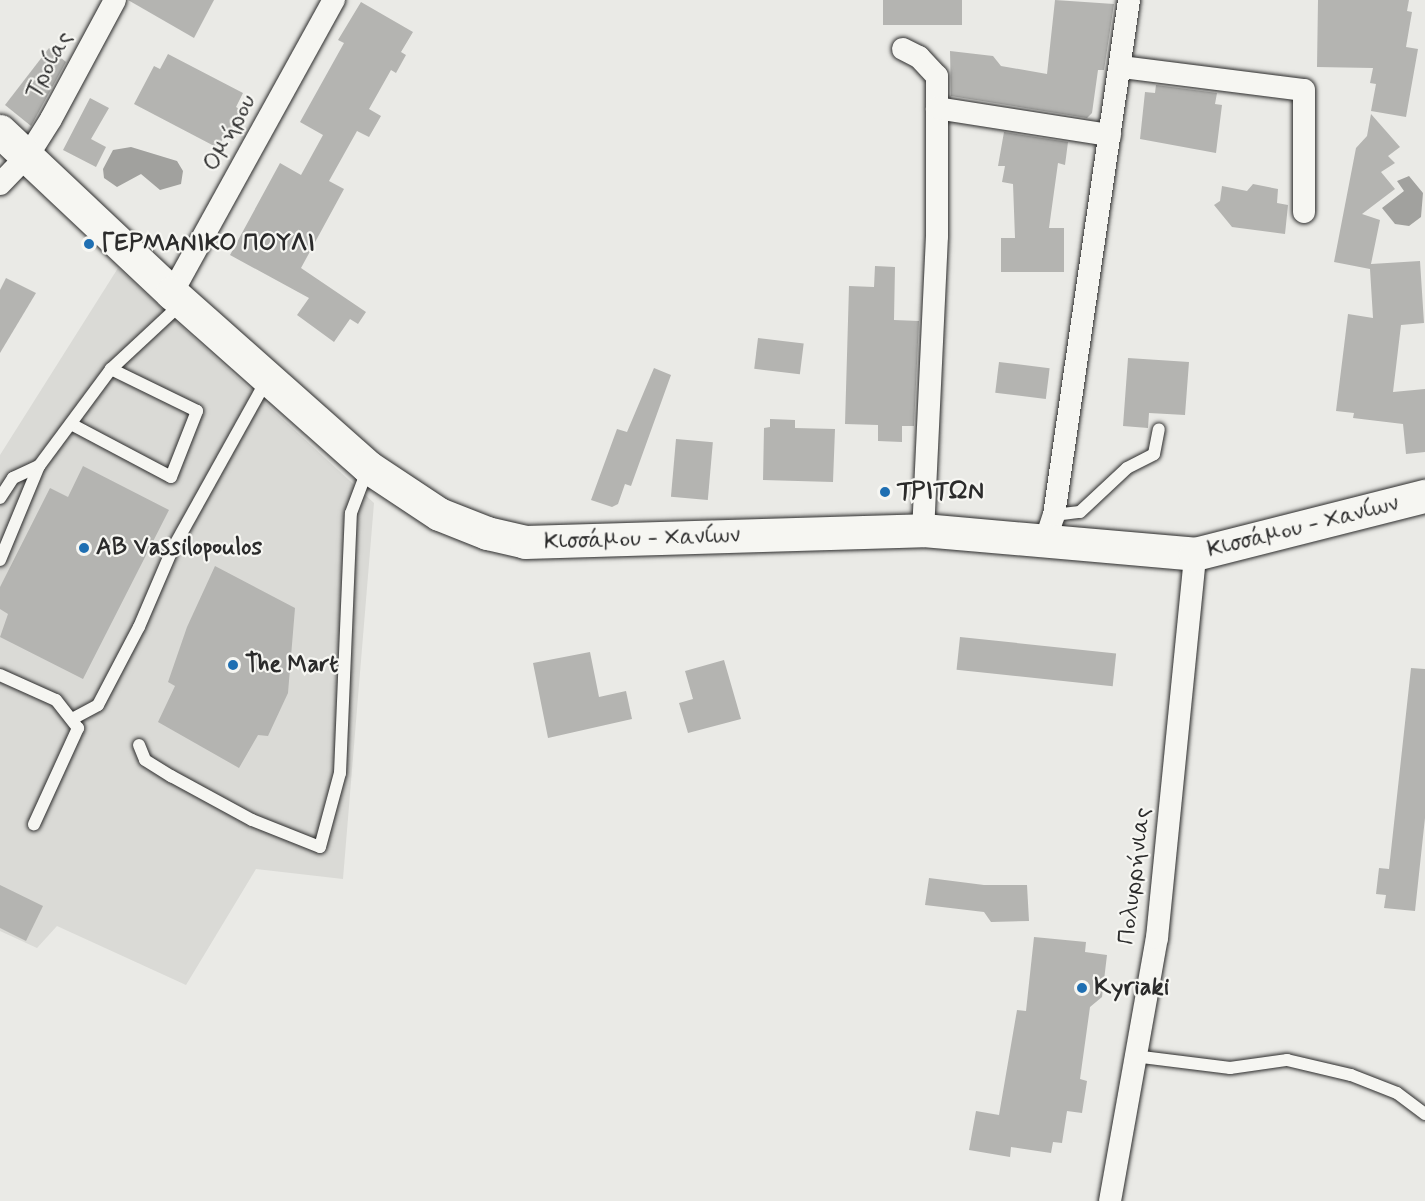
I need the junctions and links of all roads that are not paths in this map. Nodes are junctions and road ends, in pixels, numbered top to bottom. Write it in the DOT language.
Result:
graph roads {
  1 [pos="115,0"];
  2 [pos="334,0"];
  3 [pos="1129,0"];
  4 [pos="903,50"];
  5 [pos="1122,68"];
  6 [pos="937,108"];
  7 [pos="0,131"];
  8 [pos="1110,135"];
  9 [pos="29,154"];
  10 [pos="0,184"];
  11 [pos="1305,212"];
  12 [pos="177,298"];
  13 [pos="111,369"];
  14 [pos="268,378"];
  15 [pos="71,424"];
  16 [pos="1159,429"];
  17 [pos="39,466"];
  18 [pos="368,467"];
  19 [pos="1425,496"];
  20 [pos="0,498"];
  21 [pos="1049,528"];
  22 [pos="922,530"];
  23 [pos="1195,554"];
  24 [pos="0,560"];
  25 [pos="0,675"];
  26 [pos="74,718"];
  27 [pos="140,745"];
  28 [pos="34,824"];
  29 [pos="1134,1056"];
  30 [pos="1425,1114"];
  31 [pos="1110,1201"];
  1 -- 9 [label="street, Τροίας"];
  2 -- 12 [label="street, Ομήρου"];
  3 -- 5 [label="street"];
  4 -- 6 [label="street"];
  5 -- 8 [label="street"];
  5 -- 11 [label="street"];
  6 -- 8 [label="street"];
  6 -- 22 [label="street"];
  7 -- 9 [label="main road, Κισσάμου - Χανίων"];
  8 -- 21 [label="street"];
  9 -- 10 [label="street, Τροίας"];
  9 -- 12 [label="main road, Κισσάμου - Χανίων"];
  12 -- 13 [label="lane"];
  12 -- 14 [label="main road, Κισσάμου - Χανίων"];
  13 -- 15 [label="lane"];
  13 -- 15 [label="lane"];
  14 -- 18 [label="main road, Κισσάμου - Χανίων"];
  14 -- 26 [label="lane"];
  15 -- 17 [label="lane"];
  16 -- 21 [label="lane"];
  17 -- 20 [label="lane"];
  17 -- 24 [label="lane"];
  18 -- 22 [label="main road, Κισσάμου - Χανίων"];
  18 -- 27 [label="lane"];
  19 -- 23 [label="main road, Κισσάμου - Χανίων"];
  21 -- 22 [label="main road, Κισσάμου - Χανίων"];
  21 -- 23 [label="main road, Κισσάμου - Χανίων"];
  23 -- 29 [label="street, Πολυρρήνιας"];
  25 -- 26 [label="lane"];
  26 -- 28 [label="lane"];
  29 -- 30 [label="lane"];
  29 -- 31 [label="street, Πολυρρήνιας"];
}
